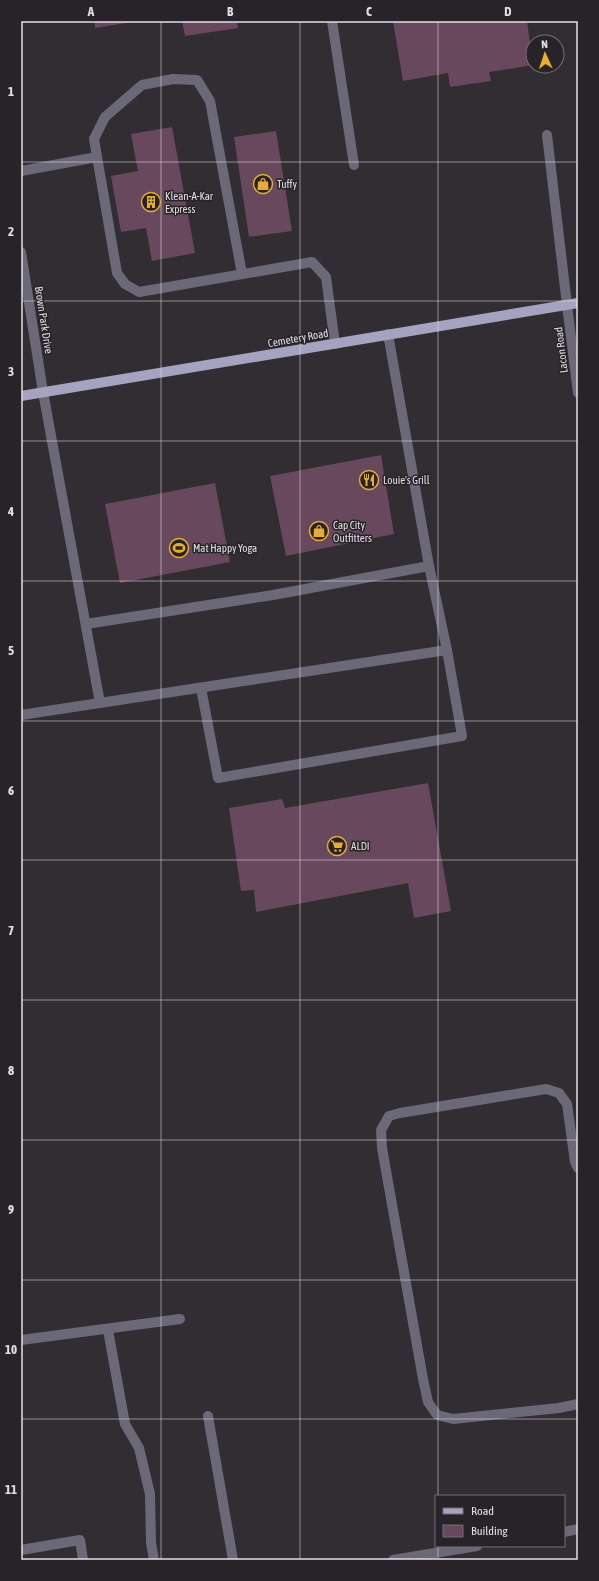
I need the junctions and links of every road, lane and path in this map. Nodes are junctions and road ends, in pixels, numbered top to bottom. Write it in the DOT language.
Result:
graph roads {
  1 [pos="332,21"];
  2 [pos="547,135"];
  3 [pos="97,157"];
  4 [pos="354,165"];
  5 [pos="21,171"];
  6 [pos="21,252"];
  7 [pos="242,274"];
  8 [pos="578,303"];
  9 [pos="567,305"];
  10 [pos="388,334"];
  11 [pos="335,344"];
  12 [pos="43,392"];
  13 [pos="578,393"];
  14 [pos="21,396"];
  15 [pos="429,566"];
  16 [pos="86,624"];
  17 [pos="447,650"];
  18 [pos="201,688"];
  19 [pos="100,703"];
  20 [pos="21,715"];
  21 [pos="578,1168"];
  22 [pos="180,1319"];
  23 [pos="108,1330"];
  24 [pos="21,1340"];
  25 [pos="578,1404"];
  26 [pos="208,1416"];
  27 [pos="578,1529"];
  28 [pos="565,1532"];
  29 [pos="471,1547"];
  30 [pos="21,1550"];
  31 [pos="83,1560"];
  32 [pos="154,1560"];
  33 [pos="234,1560"];
  34 [pos="393,1560"];
  1 -- 4 [label="street"];
  2 -- 9 [label="street, Lacon Road"];
  3 -- 5 [label="street"];
  3 -- 7 [label="street"];
  3 -- 7 [label="street"];
  6 -- 12 [label="street, Brown Park Drive"];
  7 -- 11 [label="street"];
  8 -- 9 [label="main road, Cemetery Road"];
  9 -- 10 [label="main road, Cemetery Road"];
  9 -- 13 [label="street, Lacon Road"];
  10 -- 11 [label="main road, Cemetery Road"];
  10 -- 15 [label="street"];
  11 -- 12 [label="main road, Cemetery Road"];
  12 -- 14 [label="main road, Cemetery Road"];
  12 -- 16 [label="street, Brown Park Drive"];
  15 -- 16 [label="street"];
  15 -- 17 [label="street"];
  16 -- 19 [label="street, Brown Park Drive"];
  17 -- 18 [label="street"];
  17 -- 18 [label="street"];
  18 -- 19 [label="street"];
  19 -- 20 [label="street"];
  21 -- 25 [label="street"];
  22 -- 23 [label="street"];
  23 -- 24 [label="street"];
  23 -- 32 [label="street"];
  26 -- 33 [label="street"];
  27 -- 28 [label="street"];
  29 -- 34 [label="street"];
  30 -- 31 [label="street"];
}
